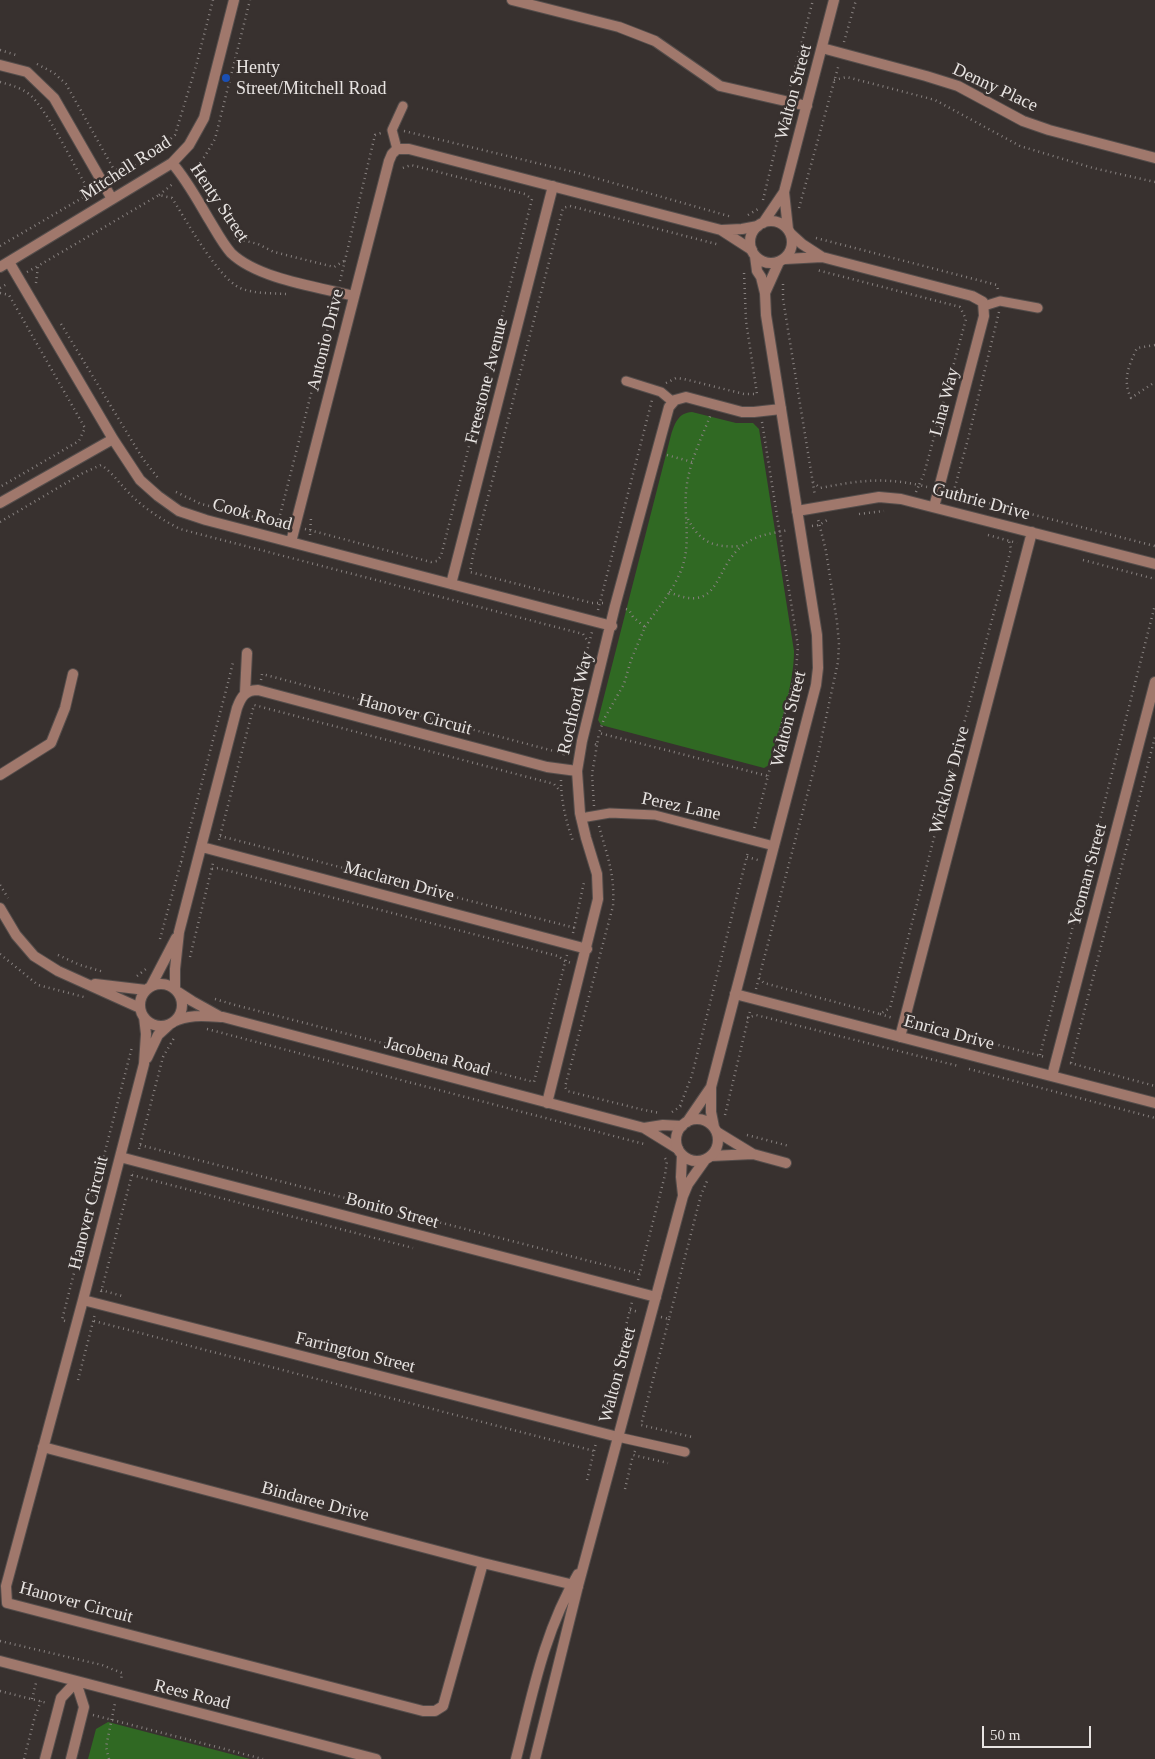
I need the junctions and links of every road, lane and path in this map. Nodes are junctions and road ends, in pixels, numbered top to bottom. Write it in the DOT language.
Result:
graph roads {
  1 [pos="213,0"];
  2 [pos="234,0"];
  3 [pos="250,0"];
  4 [pos="512,0"];
  5 [pos="834,0"];
  6 [pos="856,0"];
  7 [pos="822,48"];
  8 [pos="841,54"];
  9 [pos="0,65"];
  10 [pos="834,80"];
  11 [pos="0,82"];
  12 [pos="403,106"];
  13 [pos="807,106"];
  14 [pos="392,130"];
  15 [pos="397,149"];
  16 [pos="1155,158"];
  17 [pos="172,163"];
  18 [pos="400,169"];
  19 [pos="196,176"];
  20 [pos="1155,182"];
  21 [pos="104,186"];
  22 [pos="553,186"];
  23 [pos="784,192"];
  24 [pos="83,197"];
  25 [pos="112,198"];
  26 [pos="785,211"];
  27 [pos="732,217"];
  28 [pos="761,225"];
  29 [pos="721,230"];
  30 [pos="789,232"];
  31 [pos="812,236"];
  32 [pos="232,238"];
  33 [pos="0,246"];
  34 [pos="725,246"];
  35 [pos="754,253"];
  36 [pos="822,256"];
  37 [pos="782,260"];
  38 [pos="344,261"];
  39 [pos="10,262"];
  40 [pos="0,267"];
  41 [pos="810,268"];
  42 [pos="744,269"];
  43 [pos="40,289"];
  44 [pos="338,292"];
  45 [pos="765,292"];
  46 [pos="0,293"];
  47 [pos="294,294"];
  48 [pos="354,296"];
  49 [pos="328,300"];
  50 [pos="1000,301"];
  51 [pos="334,304"];
  52 [pos="984,306"];
  53 [pos="1038,308"];
  54 [pos="61,323"];
  55 [pos="1155,345"];
  56 [pos="626,381"];
  57 [pos="1155,382"];
  58 [pos="718,388"];
  59 [pos="656,390"];
  60 [pos="757,394"];
  61 [pos="673,402"];
  62 [pos="714,404"];
  63 [pos="781,409"];
  64 [pos="760,411"];
  65 [pos="113,439"];
  66 [pos="812,481"];
  67 [pos="164,483"];
  68 [pos="0,487"];
  69 [pos="170,489"];
  70 [pos="0,503"];
  71 [pos="934,507"];
  72 [pos="888,510"];
  73 [pos="797,511"];
  74 [pos="311,513"];
  75 [pos="854,515"];
  76 [pos="687,518"];
  77 [pos="837,518"];
  78 [pos="276,519"];
  79 [pos="0,522"];
  80 [pos="295,526"];
  81 [pos="799,528"];
  82 [pos="310,530"];
  83 [pos="780,531"];
  84 [pos="1032,532"];
  85 [pos="983,534"];
  86 [pos="1009,541"];
  87 [pos="291,542"];
  88 [pos="742,546"];
  89 [pos="1028,546"];
  90 [pos="1155,546"];
  91 [pos="1081,559"];
  92 [pos="1155,564"];
  93 [pos="1155,579"];
  94 [pos="451,584"];
  95 [pos="669,592"];
  96 [pos="600,602"];
  97 [pos="1155,605"];
  98 [pos="595,621"];
  99 [pos="612,626"];
  100 [pos="645,627"];
  101 [pos="589,643"];
  102 [pos="247,653"];
  103 [pos="73,674"];
  104 [pos="229,679"];
  105 [pos="1155,682"];
  106 [pos="258,690"];
  107 [pos="245,693"];
  108 [pos="254,705"];
  109 [pos="1155,737"];
  110 [pos="597,745"];
  111 [pos="563,753"];
  112 [pos="562,770"];
  113 [pos="577,771"];
  114 [pos="0,775"];
  115 [pos="768,776"];
  116 [pos="561,792"];
  117 [pos="596,815"];
  118 [pos="581,818"];
  119 [pos="220,836"];
  120 [pos="202,846"];
  121 [pos="774,846"];
  122 [pos="575,849"];
  123 [pos="216,850"];
  124 [pos="181,862"];
  125 [pos="197,866"];
  126 [pos="211,869"];
  127 [pos="584,878"];
  128 [pos="0,885"];
  129 [pos="9,900"];
  130 [pos="0,908"];
  131 [pos="575,928"];
  132 [pos="179,932"];
  133 [pos="570,944"];
  134 [pos="158,946"];
  135 [pos="587,949"];
  136 [pos="50,952"];
  137 [pos="0,954"];
  138 [pos="189,961"];
  139 [pos="565,961"];
  140 [pos="105,972"];
  141 [pos="129,976"];
  142 [pos="759,978"];
  143 [pos="84,982"];
  144 [pos="148,988"];
  145 [pos="134,989"];
  146 [pos="176,990"];
  147 [pos="735,994"];
  148 [pos="211,997"];
  149 [pos="89,999"];
  150 [pos="142,1012"];
  151 [pos="222,1017"];
  152 [pos="747,1018"];
  153 [pos="172,1023"];
  154 [pos="921,1025"];
  155 [pos="200,1028"];
  156 [pos="176,1036"];
  157 [pos="900,1037"];
  158 [pos="1040,1055"];
  159 [pos="1057,1060"];
  160 [pos="1071,1063"];
  161 [pos="144,1064"];
  162 [pos="1052,1076"];
  163 [pos="1155,1086"];
  164 [pos="711,1087"];
  165 [pos="547,1103"];
  166 [pos="1155,1103"];
  167 [pos="661,1113"];
  168 [pos="1155,1118"];
  169 [pos="684,1124"];
  170 [pos="644,1128"];
  171 [pos="715,1130"];
  172 [pos="746,1134"];
  173 [pos="645,1144"];
  174 [pos="140,1145"];
  175 [pos="789,1146"];
  176 [pos="660,1151"];
  177 [pos="680,1152"];
  178 [pos="753,1154"];
  179 [pos="120,1157"];
  180 [pos="708,1158"];
  181 [pos="136,1161"];
  182 [pos="786,1163"];
  183 [pos="132,1175"];
  184 [pos="683,1196"];
  185 [pos="422,1250"];
  186 [pos="640,1274"];
  187 [pos="635,1291"];
  188 [pos="656,1297"];
  189 [pos="83,1300"];
  190 [pos="98,1304"];
  191 [pos="669,1319"];
  192 [pos="94,1321"];
  193 [pos="78,1380"];
  194 [pos="599,1432"];
  195 [pos="692,1436"];
  196 [pos="618,1437"];
  197 [pos="43,1447"];
  198 [pos="594,1451"];
  199 [pos="685,1452"];
  200 [pos="634,1455"];
  201 [pos="587,1480"];
  202 [pos="625,1489"];
  203 [pos="483,1563"];
  204 [pos="575,1585"];
  205 [pos="0,1661"];
  206 [pos="76,1682"];
  207 [pos="0,1690"];
  208 [pos="41,1701"];
  209 [pos="59,1706"];
  210 [pos="82,1712"];
  211 [pos="24,1759"];
  212 [pos="45,1759"];
  213 [pos="71,1759"];
  214 [pos="263,1759"];
  215 [pos="376,1759"];
  216 [pos="516,1759"];
  217 [pos="535,1759"];
  1 -- 21 [label="path"];
  2 -- 17 [label="street, Mitchell Road"];
  3 -- 19 [label="path"];
  4 -- 13 [label="street"];
  5 -- 7 [label="street, Walton Street"];
  6 -- 8 [label="path"];
  7 -- 8 [label="street, Denny Place"];
  7 -- 13 [label="street, Walton Street"];
  8 -- 10 [label="path"];
  8 -- 16 [label="street, Denny Place"];
  9 -- 21 [label="street"];
  10 -- 20 [label="path"];
  10 -- 26 [label="path"];
  11 -- 24 [label="path"];
  12 -- 14 [label="lane"];
  13 -- 23 [label="street, Walton Street"];
  14 -- 15 [label="lane"];
  14 -- 27 [label="path"];
  14 -- 38 [label="path"];
  15 -- 22 [label="street"];
  15 -- 48 [label="street, Antonio Drive"];
  17 -- 25 [label="street, Mitchell Road"];
  17 -- 44 [label="street, Henty Street"];
  18 -- 82 [label="path"];
  21 -- 24 [label="path"];
  21 -- 25 [label="street"];
  22 -- 29 [label="street"];
  22 -- 94 [label="street, Freestone Avenue"];
  23 -- 26 [label="street, Walton Street"];
  23 -- 28 [label="street, Walton Street"];
  24 -- 33 [label="path"];
  25 -- 39 [label="street, Mitchell Road"];
  26 -- 30 [label="street, Walton Street"];
  28 -- 29 [label="street"];
  28 -- 30 [label="street"];
  28 -- 35 [label="street"];
  29 -- 35 [label="street"];
  30 -- 36 [label="street"];
  30 -- 37 [label="street"];
  31 -- 50 [label="path"];
  32 -- 38 [label="path"];
  34 -- 96 [label="path"];
  35 -- 37 [label="street"];
  35 -- 45 [label="street, Walton Street"];
  36 -- 37 [label="street"];
  36 -- 52 [label="street"];
  37 -- 45 [label="street, Walton Street"];
  38 -- 44 [label="path"];
  39 -- 40 [label="street, Mitchell Road"];
  39 -- 65 [label="street, Cook Road"];
  41 -- 66 [label="path"];
  42 -- 60 [label="path"];
  43 -- 47 [label="path"];
  44 -- 48 [label="street, Henty Street"];
  44 -- 51 [label="path"];
  45 -- 63 [label="street, Walton Street"];
  46 -- 68 [label="path"];
  48 -- 80 [label="street, Antonio Drive"];
  49 -- 51 [label="path"];
  50 -- 52 [label="lane"];
  50 -- 53 [label="lane"];
  50 -- 90 [label="path"];
  51 -- 78 [label="path"];
  52 -- 71 [label="street, Lina Way"];
  54 -- 67 [label="path"];
  55 -- 57 [label="path"];
  56 -- 59 [label="lane"];
  58 -- 59 [label="path"];
  58 -- 60 [label="path"];
  58 -- 62 [label="path"];
  59 -- 61 [label="lane"];
  59 -- 96 [label="path"];
  60 -- 64 [label="path"];
  61 -- 62 [label="street"];
  61 -- 99 [label="street, Rochford Way"];
  62 -- 64 [label="street"];
  62 -- 76 [label="path"];
  63 -- 64 [label="street"];
  63 -- 73 [label="street, Walton Street"];
  64 -- 83 [label="path"];
  65 -- 70 [label="street"];
  65 -- 87 [label="street, Cook Road"];
  69 -- 78 [label="path"];
  71 -- 73 [label="street, Guthrie Drive"];
  71 -- 84 [label="street, Guthrie Drive"];
  72 -- 75 [label="path"];
  73 -- 81 [label="street, Walton Street"];
  74 -- 82 [label="path"];
  76 -- 88 [label="path"];
  76 -- 95 [label="path"];
  77 -- 81 [label="path"];
  78 -- 80 [label="path"];
  79 -- 101 [label="path"];
  80 -- 82 [label="path"];
  80 -- 87 [label="street, Antonio Drive"];
  81 -- 83 [label="path"];
  81 -- 121 [label="street, Walton Street"];
  83 -- 88 [label="path"];
  83 -- 115 [label="path"];
  84 -- 89 [label="street, Wicklow Drive"];
  84 -- 92 [label="street, Guthrie Drive"];
  85 -- 86 [label="path"];
  86 -- 89 [label="path"];
  86 -- 142 [label="path"];
  87 -- 94 [label="street, Cook Road"];
  88 -- 95 [label="path"];
  89 -- 157 [label="street, Wicklow Drive"];
  91 -- 93 [label="path"];
  94 -- 98 [label="street, Cook Road"];
  95 -- 100 [label="path"];
  96 -- 98 [label="path"];
  97 -- 158 [label="path"];
  98 -- 99 [label="street, Cook Road"];
  98 -- 101 [label="path"];
  99 -- 113 [label="street, Rochford Way"];
  101 -- 111 [label="path"];
  102 -- 107 [label="street"];
  103 -- 114 [label="street"];
  104 -- 124 [label="path"];
  105 -- 159 [label="street, Yeoman Street"];
  106 -- 107 [label="street, Hanover Circuit"];
  106 -- 108 [label="path"];
  106 -- 111 [label="path"];
  106 -- 112 [label="street, Hanover Circuit"];
  107 -- 120 [label="street"];
  108 -- 116 [label="path"];
  108 -- 119 [label="path"];
  109 -- 160 [label="path"];
  110 -- 117 [label="path"];
  111 -- 112 [label="path"];
  112 -- 113 [label="street, Hanover Circuit"];
  112 -- 116 [label="path"];
  113 -- 118 [label="street, Rochford Way"];
  116 -- 122 [label="path"];
  117 -- 118 [label="lane, Perez Lane"];
  117 -- 121 [label="lane, Perez Lane"];
  117 -- 167 [label="path"];
  118 -- 135 [label="street, Rochford Way"];
  119 -- 123 [label="path"];
  119 -- 131 [label="path"];
  120 -- 123 [label="street, Maclaren Drive"];
  120 -- 125 [label="street"];
  121 -- 147 [label="street, Walton Street"];
  123 -- 126 [label="path"];
  123 -- 133 [label="street, Maclaren Drive"];
  124 -- 125 [label="path"];
  124 -- 134 [label="path"];
  125 -- 126 [label="path"];
  125 -- 132 [label="street"];
  126 -- 138 [label="path"];
  126 -- 139 [label="path"];
  127 -- 131 [label="path"];
  128 -- 129 [label="path"];
  130 -- 143 [label="street"];
  131 -- 133 [label="path"];
  132 -- 144 [label="street"];
  132 -- 146 [label="street"];
  133 -- 135 [label="street, Maclaren Drive"];
  133 -- 139 [label="path"];
  135 -- 165 [label="street, Rochford Way"];
  136 -- 140 [label="path"];
  137 -- 149 [label="path"];
  139 -- 148 [label="path"];
  141 -- 145 [label="path"];
  143 -- 145 [label="street"];
  143 -- 150 [label="street"];
  144 -- 145 [label="street"];
  144 -- 146 [label="street"];
  144 -- 150 [label="street"];
  146 -- 151 [label="street, Jacobena Road"];
  146 -- 153 [label="street"];
  147 -- 157 [label="street, Enrica Drive"];
  147 -- 164 [label="street, Walton Street"];
  150 -- 153 [label="street"];
  150 -- 161 [label="street"];
  151 -- 153 [label="street, Jacobena Road"];
  151 -- 165 [label="street, Jacobena Road"];
  152 -- 168 [label="path"];
  153 -- 161 [label="street"];
  154 -- 158 [label="path"];
  155 -- 173 [label="path"];
  156 -- 174 [label="path"];
  157 -- 162 [label="street, Enrica Drive"];
  158 -- 159 [label="path"];
  159 -- 160 [label="path"];
  159 -- 162 [label="street, Yeoman Street"];
  160 -- 163 [label="path"];
  161 -- 179 [label="street, Hanover Circuit"];
  162 -- 166 [label="street, Enrica Drive"];
  164 -- 169 [label="street, Walton Street"];
  164 -- 171 [label="street, Walton Street"];
  165 -- 170 [label="street, Jacobena Road"];
  169 -- 170 [label="street, Jacobena Road"];
  169 -- 171 [label="street"];
  169 -- 177 [label="street"];
  170 -- 177 [label="street, Jacobena Road"];
  171 -- 178 [label="street"];
  171 -- 180 [label="street"];
  172 -- 175 [label="path"];
  174 -- 181 [label="path"];
  174 -- 186 [label="path"];
  176 -- 186 [label="path"];
  177 -- 180 [label="street"];
  177 -- 184 [label="street, Walton Street"];
  178 -- 180 [label="street"];
  178 -- 182 [label="street"];
  179 -- 181 [label="street, Bonito Street"];
  179 -- 189 [label="street, Hanover Circuit"];
  180 -- 184 [label="street, Walton Street"];
  181 -- 183 [label="path"];
  181 -- 187 [label="street, Bonito Street"];
  183 -- 185 [label="path"];
  183 -- 190 [label="path"];
  184 -- 188 [label="street, Walton Street"];
  186 -- 187 [label="path"];
  187 -- 188 [label="street, Bonito Street"];
  187 -- 194 [label="path"];
  188 -- 196 [label="street, Walton Street"];
  189 -- 190 [label="street, Farrington Street"];
  189 -- 197 [label="street, Hanover Circuit"];
  190 -- 192 [label="path"];
  190 -- 194 [label="street, Farrington Street"];
  191 -- 195 [label="path"];
  192 -- 193 [label="path"];
  192 -- 198 [label="path"];
  194 -- 196 [label="street, Farrington Street"];
  194 -- 198 [label="path"];
  196 -- 199 [label="lane"];
  196 -- 204 [label="street, Walton Street"];
  197 -- 203 [label="street, Bindaree Drive"];
  197 -- 203 [label="street, Hanover Circuit"];
  198 -- 201 [label="path"];
  200 -- 202 [label="path"];
  203 -- 204 [label="street, Bindaree Drive"];
  204 -- 216 [label="street, Walton Street"];
  204 -- 217 [label="street, Walton Street"];
  205 -- 206 [label="street, Rees Road"];
  206 -- 209 [label="street"];
  206 -- 210 [label="street"];
  206 -- 215 [label="street, Rees Road"];
  207 -- 208 [label="path"];
  208 -- 209 [label="path"];
  208 -- 211 [label="path"];
  209 -- 212 [label="street"];
  210 -- 213 [label="street"];
  210 -- 214 [label="path"];
}
